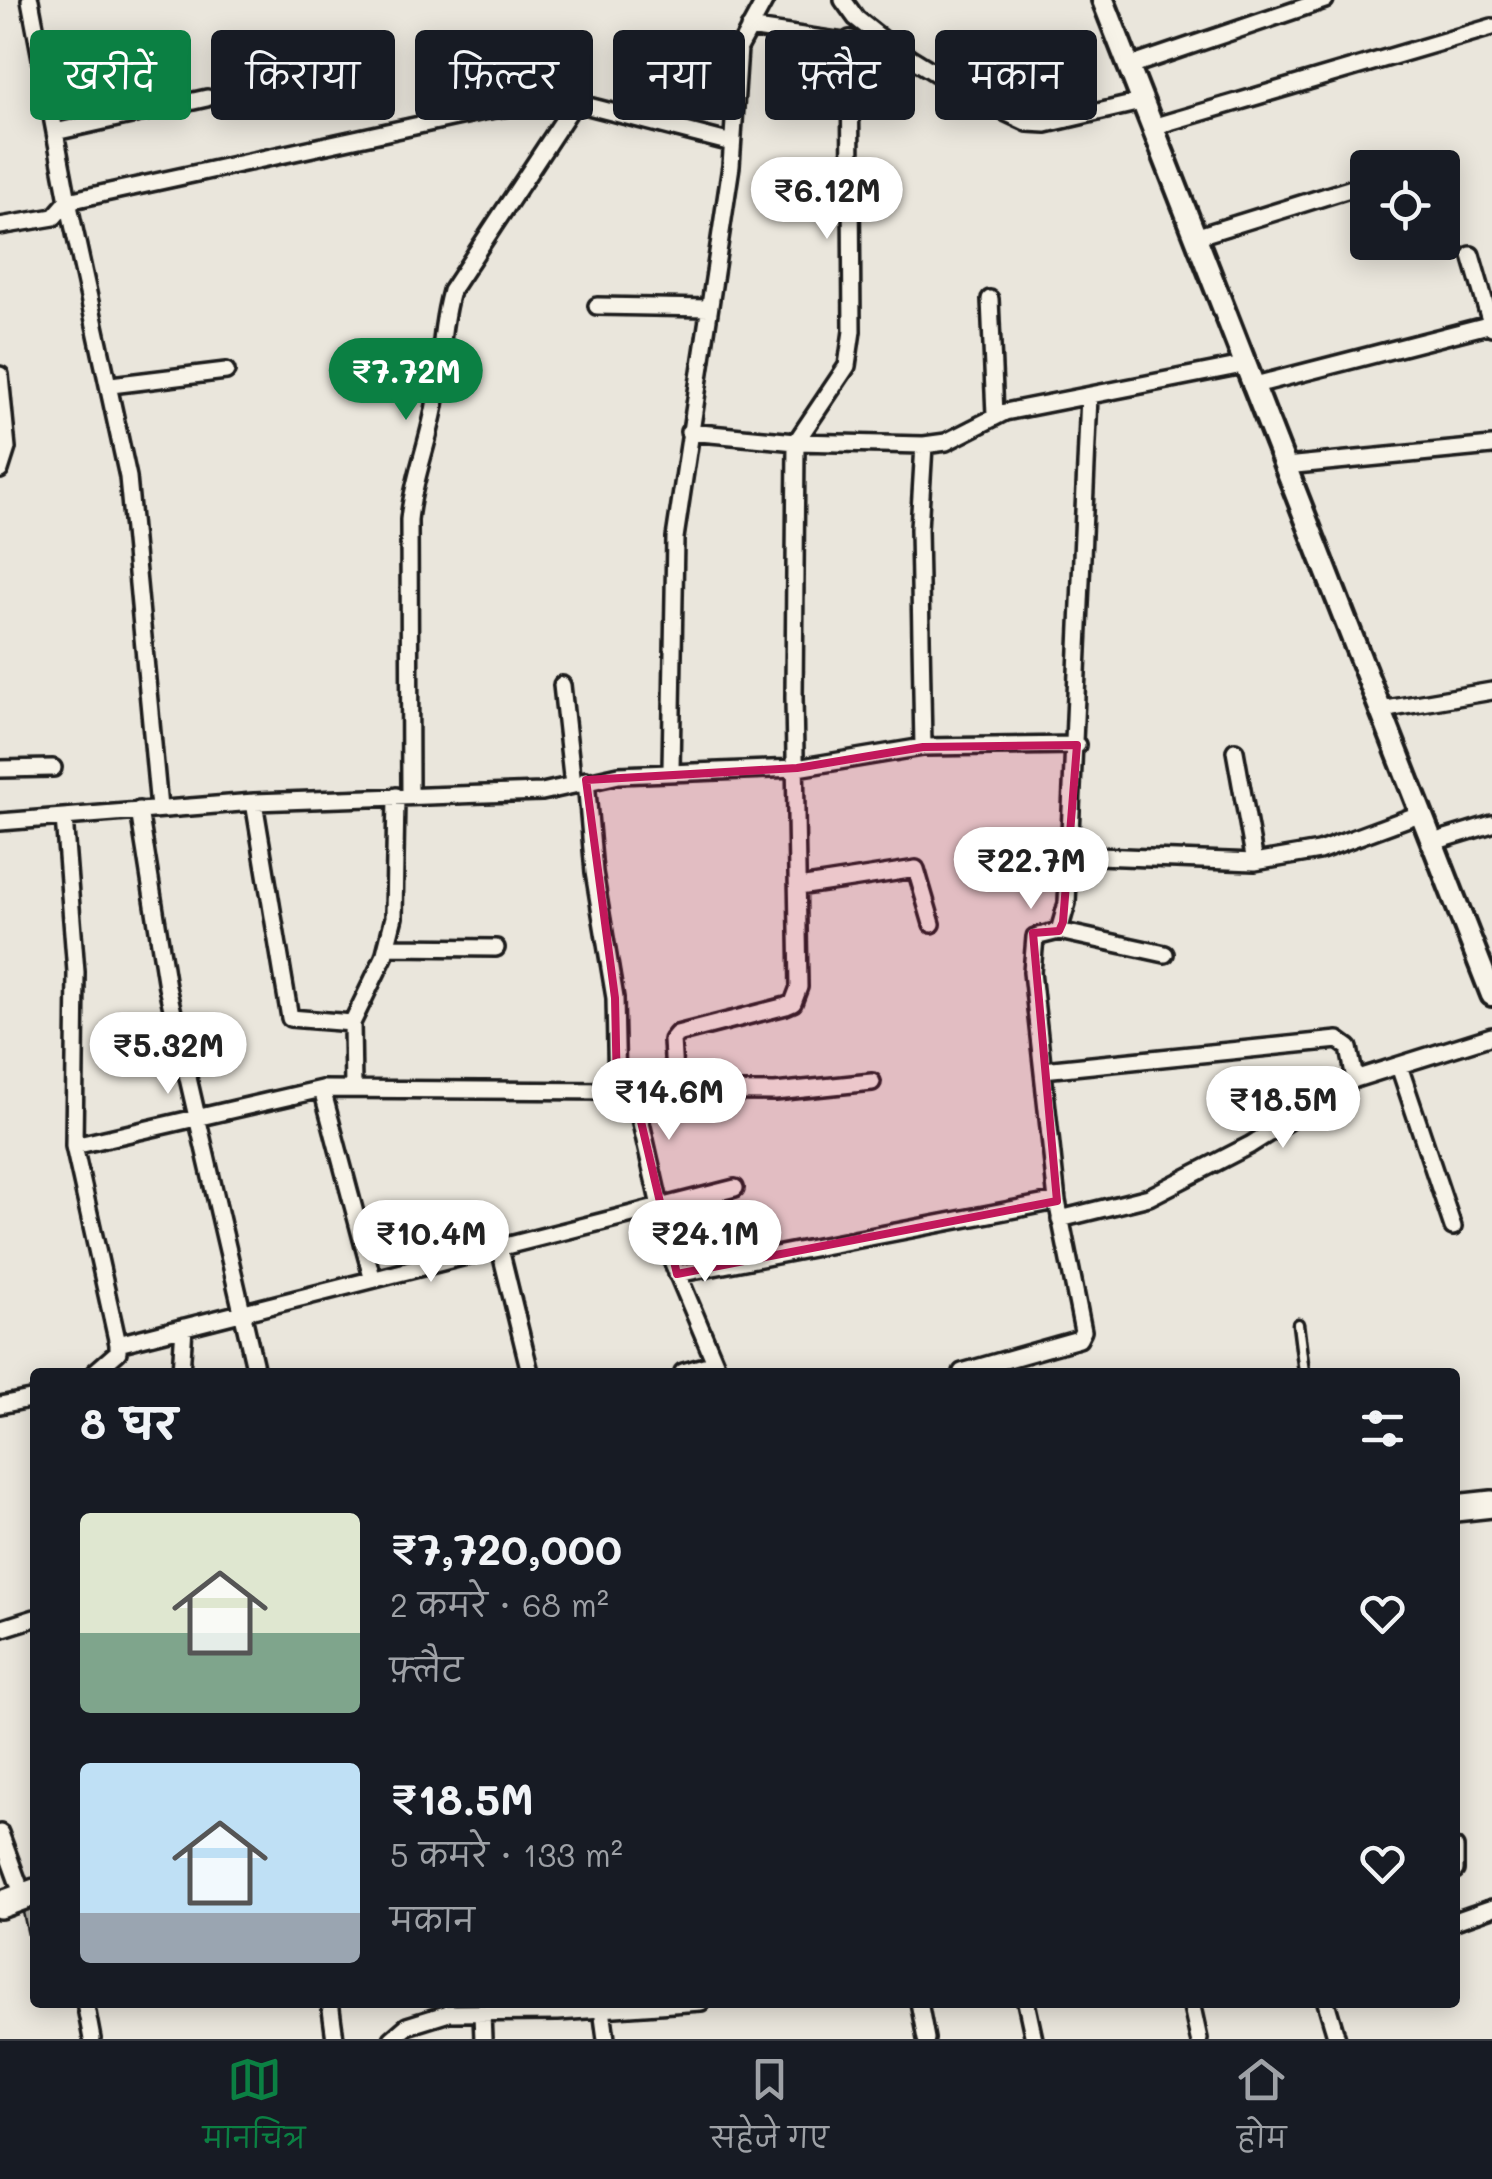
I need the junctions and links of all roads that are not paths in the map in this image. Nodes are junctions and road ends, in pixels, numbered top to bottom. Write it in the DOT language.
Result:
graph roads {
  1 [pos="30,0"];
  2 [pos="744,0"];
  3 [pos="842,0"];
  4 [pos="1104,0"];
  5 [pos="1325,0"];
  6 [pos="757,14"];
  7 [pos="1492,28"];
  8 [pos="814,30"];
  9 [pos="870,30"];
  10 [pos="915,61"];
  11 [pos="1127,67"];
  12 [pos="207,98"];
  13 [pos="1142,102"];
  14 [pos="593,106"];
  15 [pos="442,120"];
  16 [pos="563,120"];
  17 [pos="851,120"];
  18 [pos="1152,126"];
  19 [pos="55,132"];
  20 [pos="732,143"];
  21 [pos="1350,189"];
  22 [pos="68,201"];
  23 [pos="0,226"];
  24 [pos="1198,236"];
  25 [pos="1471,256"];
  26 [pos="990,299"];
  27 [pos="597,306"];
  28 [pos="709,308"];
  29 [pos="1492,325"];
  30 [pos="1243,365"];
  31 [pos="226,371"];
  32 [pos="0,375"];
  33 [pos="112,385"];
  34 [pos="1252,386"];
  35 [pos="1089,396"];
  36 [pos="996,415"];
  37 [pos="689,432"];
  38 [pos="796,442"];
  39 [pos="924,445"];
  40 [pos="1492,446"];
  41 [pos="1285,466"];
  42 [pos="0,470"];
  43 [pos="562,686"];
  44 [pos="1492,691"];
  45 [pos="1381,710"];
  46 [pos="1077,745"];
  47 [pos="922,747"];
  48 [pos="1236,751"];
  49 [pos="54,768"];
  50 [pos="796,768"];
  51 [pos="0,769"];
  52 [pos="671,770"];
  53 [pos="579,782"];
  54 [pos="403,795"];
  55 [pos="254,802"];
  56 [pos="159,808"];
  57 [pos="139,810"];
  58 [pos="1422,813"];
  59 [pos="64,817"];
  60 [pos="0,822"];
  61 [pos="1492,824"];
  62 [pos="1433,842"];
  63 [pos="1070,855"];
  64 [pos="1255,862"];
  65 [pos="798,887"];
  66 [pos="932,924"];
  67 [pos="1059,931"];
  68 [pos="386,948"];
  69 [pos="496,948"];
  70 [pos="1165,954"];
  71 [pos="1492,995"];
  72 [pos="352,1023"];
  73 [pos="1492,1036"];
  74 [pos="1398,1066"];
  75 [pos="1044,1070"];
  76 [pos="1355,1079"];
  77 [pos="872,1082"];
  78 [pos="352,1088"];
  79 [pos="322,1090"];
  80 [pos="626,1092"];
  81 [pos="675,1092"];
  82 [pos="196,1121"];
  83 [pos="74,1146"];
  84 [pos="735,1188"];
  85 [pos="1057,1201"];
  86 [pos="661,1205"];
  87 [pos="1060,1219"];
  88 [pos="1453,1227"];
  89 [pos="500,1245"];
  90 [pos="677,1274"];
  91 [pos="372,1277"];
  92 [pos="241,1312"];
  93 [pos="1298,1324"];
  94 [pos="184,1327"];
  95 [pos="118,1344"];
  96 [pos="101,1368"];
  97 [pos="181,1368"];
  98 [pos="255,1368"];
  99 [pos="529,1368"];
  100 [pos="717,1368"];
  101 [pos="976,1368"];
  102 [pos="1304,1368"];
  103 [pos="30,1399"];
  104 [pos="0,1405"];
  105 [pos="1492,1504"];
  106 [pos="1460,1507"];
  107 [pos="30,1620"];
  108 [pos="0,1629"];
  109 [pos="0,1834"];
  110 [pos="19,1898"];
  111 [pos="1492,1908"];
  112 [pos="1460,1919"];
  113 [pos="87,2008"];
  114 [pos="331,2008"];
  115 [pos="571,2008"];
  116 [pos="601,2008"];
  117 [pos="920,2008"];
  118 [pos="1027,2008"];
  119 [pos="1192,2008"];
  120 [pos="1328,2008"];
  121 [pos="482,2014"];
  122 [pos="92,2039"];
  123 [pos="335,2039"];
  124 [pos="392,2039"];
  125 [pos="483,2039"];
  126 [pos="606,2039"];
  127 [pos="926,2039"];
  128 [pos="1034,2039"];
  129 [pos="1199,2039"];
  130 [pos="1337,2039"];
  1 -- 19 [label="street"];
  2 -- 6 [label="street"];
  3 -- 9 [label="street"];
  4 -- 11 [label="street"];
  5 -- 11 [label="street"];
  6 -- 8 [label="street"];
  6 -- 20 [label="street"];
  7 -- 18 [label="street"];
  10 -- 13 [label="street"];
  11 -- 13 [label="street"];
  12 -- 19 [label="street"];
  13 -- 18 [label="street"];
  14 -- 20 [label="street"];
  15 -- 22 [label="street"];
  16 -- 54 [label="street"];
  17 -- 38 [label="street"];
  18 -- 24 [label="street"];
  19 -- 22 [label="street"];
  20 -- 28 [label="street"];
  21 -- 24 [label="street"];
  22 -- 23 [label="street"];
  22 -- 33 [label="street"];
  24 -- 30 [label="street"];
  25 -- 29 [label="street"];
  26 -- 36 [label="street"];
  27 -- 28 [label="street"];
  28 -- 37 [label="street"];
  29 -- 34 [label="street"];
  30 -- 34 [label="street"];
  30 -- 35 [label="street"];
  31 -- 33 [label="street"];
  32 -- 42 [label="street"];
  33 -- 56 [label="street"];
  34 -- 41 [label="street"];
  35 -- 36 [label="street"];
  35 -- 46 [label="street"];
  36 -- 39 [label="street"];
  37 -- 38 [label="street"];
  37 -- 52 [label="street"];
  38 -- 39 [label="street"];
  38 -- 50 [label="street"];
  39 -- 47 [label="street"];
  40 -- 41 [label="street"];
  41 -- 45 [label="street"];
  43 -- 53 [label="street"];
  44 -- 45 [label="street"];
  45 -- 58 [label="street"];
  46 -- 47 [label="street"];
  46 -- 63 [label="street"];
  47 -- 50 [label="street"];
  48 -- 64 [label="street"];
  49 -- 51 [label="street"];
  50 -- 52 [label="street"];
  50 -- 65 [label="street"];
  52 -- 53 [label="street"];
  53 -- 54 [label="street"];
  53 -- 80 [label="street"];
  54 -- 55 [label="street"];
  54 -- 68 [label="street"];
  55 -- 56 [label="street"];
  55 -- 72 [label="street"];
  56 -- 57 [label="street"];
  57 -- 59 [label="street"];
  57 -- 82 [label="street"];
  58 -- 62 [label="street"];
  58 -- 64 [label="street"];
  59 -- 60 [label="street"];
  59 -- 83 [label="street"];
  61 -- 62 [label="street"];
  62 -- 71 [label="street"];
  63 -- 64 [label="street"];
  63 -- 67 [label="street"];
  65 -- 66 [label="street"];
  65 -- 81 [label="street"];
  67 -- 70 [label="street"];
  67 -- 75 [label="street"];
  68 -- 69 [label="street"];
  68 -- 72 [label="street"];
  72 -- 78 [label="street"];
  73 -- 74 [label="street"];
  74 -- 76 [label="street"];
  74 -- 88 [label="street"];
  75 -- 76 [label="street"];
  75 -- 85 [label="street"];
  76 -- 87 [label="street"];
  77 -- 81 [label="street"];
  78 -- 79 [label="street"];
  78 -- 80 [label="street"];
  79 -- 82 [label="street"];
  79 -- 91 [label="street"];
  80 -- 81 [label="street"];
  80 -- 86 [label="street"];
  82 -- 83 [label="street"];
  82 -- 92 [label="street"];
  83 -- 95 [label="street"];
  84 -- 86 [label="street"];
  85 -- 87 [label="street"];
  85 -- 90 [label="street"];
  86 -- 89 [label="street"];
  86 -- 90 [label="street"];
  87 -- 101 [label="street"];
  89 -- 91 [label="street"];
  89 -- 99 [label="street"];
  90 -- 100 [label="street"];
  91 -- 92 [label="street"];
  92 -- 94 [label="street"];
  92 -- 98 [label="street"];
  93 -- 102 [label="lane"];
  94 -- 95 [label="street"];
  94 -- 97 [label="street"];
  95 -- 96 [label="street"];
  103 -- 104 [label="street"];
  105 -- 106 [label="highway"];
  107 -- 108 [label="street"];
  109 -- 110 [label="street"];
  111 -- 112 [label="street"];
  113 -- 122 [label="street"];
  114 -- 123 [label="street"];
  115 -- 121 [label="street"];
  116 -- 126 [label="street"];
  117 -- 127 [label="street"];
  118 -- 128 [label="street"];
  119 -- 129 [label="street"];
  120 -- 130 [label="street"];
  121 -- 124 [label="street"];
  121 -- 125 [label="street"];
}
